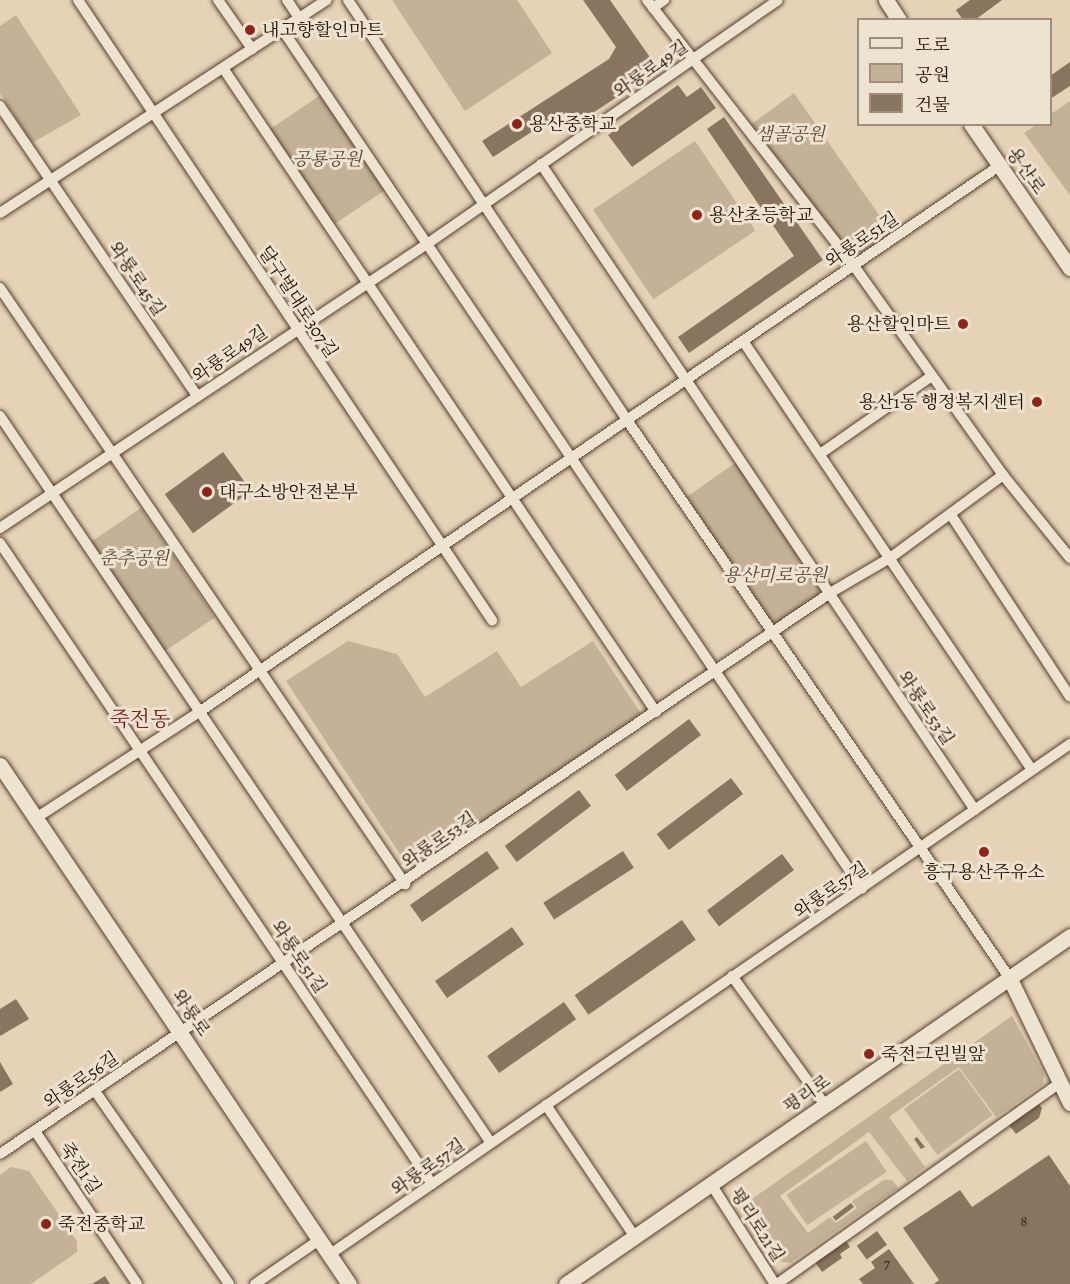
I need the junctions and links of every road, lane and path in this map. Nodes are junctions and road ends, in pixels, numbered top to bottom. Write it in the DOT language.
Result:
graph roads {
  1 [pos="78,0"];
  2 [pos="218,0"];
  3 [pos="287,0"];
  4 [pos="327,0"];
  5 [pos="348,0"];
  6 [pos="664,0"];
  7 [pos="778,0"];
  8 [pos="886,0"];
  9 [pos="650,4"];
  10 [pos="299,18"];
  11 [pos="898,18"];
  12 [pos="282,29"];
  13 [pos="252,49"];
  14 [pos="693,60"];
  15 [pos="223,68"];
  16 [pos="0,106"];
  17 [pos="154,113"];
  18 [pos="972,126"];
  19 [pos="542,164"];
  20 [pos="999,166"];
  21 [pos="50,181"];
  22 [pos="483,205"];
  23 [pos="0,213"];
  24 [pos="427,244"];
  25 [pos="854,266"];
  26 [pos="1070,268"];
  27 [pos="367,282"];
  28 [pos="0,288"];
  29 [pos="296,330"];
  30 [pos="743,341"];
  31 [pos="932,376"];
  32 [pos="685,381"];
  33 [pos="197,396"];
  34 [pos="0,416"];
  35 [pos="627,420"];
  36 [pos="112,453"];
  37 [pos="820,454"];
  38 [pos="569,458"];
  39 [pos="1004,475"];
  40 [pos="51,493"];
  41 [pos="511,498"];
  42 [pos="951,515"];
  43 [pos="0,528"];
  44 [pos="0,543"];
  45 [pos="441,547"];
  46 [pos="890,558"];
  47 [pos="1070,558"];
  48 [pos="830,593"];
  49 [pos="492,620"];
  50 [pos="772,633"];
  51 [pos="259,671"];
  52 [pos="714,672"];
  53 [pos="1070,697"];
  54 [pos="199,712"];
  55 [pos="656,712"];
  56 [pos="1070,744"];
  57 [pos="138,749"];
  58 [pos="1032,770"];
  59 [pos="3,774"];
  60 [pos="975,810"];
  61 [pos="36,818"];
  62 [pos="919,850"];
  63 [pos="405,884"];
  64 [pos="862,889"];
  65 [pos="344,923"];
  66 [pos="1070,936"];
  67 [pos="284,964"];
  68 [pos="732,976"];
  69 [pos="1009,977"];
  70 [pos="181,1034"];
  71 [pos="1060,1083"];
  72 [pos="95,1091"];
  73 [pos="1070,1103"];
  74 [pos="546,1105"];
  75 [pos="825,1105"];
  76 [pos="35,1131"];
  77 [pos="491,1143"];
  78 [pos="0,1154"];
  79 [pos="432,1184"];
  80 [pos="711,1184"];
  81 [pos="634,1237"];
  82 [pos="319,1240"];
  83 [pos="329,1255"];
  84 [pos="137,1284"];
  85 [pos="229,1284"];
  86 [pos="255,1284"];
  87 [pos="349,1284"];
  88 [pos="566,1284"];
  89 [pos="776,1284"];
  1 -- 17 [label="street, 달구벌대로307길"];
  2 -- 13 [label="street"];
  3 -- 10 [label="street"];
  4 -- 10 [label="street"];
  5 -- 22 [label="street"];
  6 -- 9 [label="street"];
  7 -- 14 [label="street, 와룡로49길"];
  8 -- 11 [label="main road"];
  9 -- 14 [label="street"];
  10 -- 12 [label="street"];
  12 -- 13 [label="street"];
  12 -- 24 [label="street"];
  13 -- 15 [label="street"];
  14 -- 19 [label="street, 와룡로49길"];
  14 -- 25 [label="street"];
  15 -- 17 [label="street"];
  15 -- 27 [label="street"];
  16 -- 21 [label="street, 와룡로45길"];
  17 -- 21 [label="street"];
  17 -- 29 [label="street, 달구벌대로307길"];
  18 -- 20 [label="main road, 용산로"];
  19 -- 22 [label="street, 와룡로49길"];
  19 -- 32 [label="street"];
  20 -- 25 [label="street, 와룡로51길"];
  20 -- 26 [label="main road, 용산로"];
  21 -- 23 [label="street"];
  21 -- 33 [label="street, 와룡로45길"];
  22 -- 24 [label="street, 와룡로49길"];
  22 -- 35 [label="street"];
  24 -- 27 [label="street, 와룡로49길"];
  24 -- 38 [label="street"];
  25 -- 30 [label="street, 와룡로51길"];
  25 -- 31 [label="street"];
  27 -- 29 [label="street, 와룡로49길"];
  27 -- 41 [label="street"];
  28 -- 36 [label="street"];
  29 -- 33 [label="street, 와룡로49길"];
  29 -- 45 [label="street, 달구벌대로307길"];
  30 -- 32 [label="street, 와룡로51길"];
  30 -- 37 [label="street"];
  31 -- 37 [label="street"];
  31 -- 39 [label="street"];
  32 -- 35 [label="street, 와룡로51길"];
  32 -- 48 [label="street"];
  33 -- 36 [label="street, 와룡로49길"];
  34 -- 40 [label="street"];
  35 -- 38 [label="street, 와룡로51길"];
  35 -- 50 [label="street"];
  36 -- 40 [label="street, 와룡로49길"];
  36 -- 51 [label="street"];
  37 -- 46 [label="street"];
  38 -- 41 [label="street, 와룡로51길"];
  38 -- 52 [label="street"];
  39 -- 42 [label="street, 와룡로53길"];
  39 -- 47 [label="street"];
  40 -- 43 [label="street, 와룡로49길"];
  40 -- 54 [label="street"];
  41 -- 45 [label="street, 와룡로51길"];
  41 -- 55 [label="street"];
  42 -- 46 [label="street, 와룡로53길"];
  42 -- 53 [label="street"];
  44 -- 57 [label="street"];
  45 -- 49 [label="street, 달구벌대로307길"];
  45 -- 51 [label="street, 와룡로51길"];
  46 -- 48 [label="street, 와룡로53길"];
  46 -- 58 [label="street"];
  48 -- 50 [label="street, 와룡로53길"];
  48 -- 60 [label="street, 와룡로53길"];
  50 -- 52 [label="street, 와룡로53길"];
  50 -- 62 [label="street"];
  51 -- 54 [label="street, 와룡로51길"];
  51 -- 63 [label="street"];
  52 -- 55 [label="street, 와룡로53길"];
  52 -- 64 [label="street"];
  54 -- 57 [label="street, 와룡로51길"];
  54 -- 65 [label="street"];
  55 -- 63 [label="street, 와룡로53길"];
  56 -- 58 [label="street, 와룡로57길"];
  57 -- 61 [label="street, 와룡로51길"];
  57 -- 67 [label="street, 와룡로51길"];
  58 -- 60 [label="street, 와룡로57길"];
  59 -- 61 [label="main road, 와룡로"];
  60 -- 62 [label="street, 와룡로57길"];
  61 -- 70 [label="main road, 와룡로"];
  62 -- 64 [label="street, 와룡로57길"];
  62 -- 69 [label="street"];
  63 -- 65 [label="street, 와룡로53길"];
  64 -- 68 [label="street, 와룡로57길"];
  65 -- 67 [label="street, 와룡로53길"];
  65 -- 77 [label="street"];
  66 -- 69 [label="main road, 평리로"];
  67 -- 70 [label="street, 와룡로53길"];
  67 -- 79 [label="street, 와룡로51길"];
  68 -- 74 [label="street, 와룡로57길"];
  68 -- 75 [label="street"];
  69 -- 71 [label="main road"];
  69 -- 75 [label="main road, 평리로"];
  70 -- 72 [label="street, 와룡로56길"];
  70 -- 82 [label="main road, 와룡로"];
  71 -- 73 [label="main road"];
  71 -- 89 [label="street"];
  72 -- 76 [label="street, 와룡로56길"];
  72 -- 85 [label="street"];
  74 -- 77 [label="street, 와룡로57길"];
  74 -- 81 [label="street"];
  75 -- 80 [label="main road, 평리로"];
  76 -- 78 [label="street, 와룡로56길"];
  76 -- 84 [label="street, 죽전1길"];
  77 -- 79 [label="street, 와룡로57길"];
  79 -- 83 [label="street, 와룡로57길"];
  80 -- 81 [label="main road, 평리로"];
  80 -- 89 [label="street, 평리로21길"];
  81 -- 88 [label="main road, 평리로"];
  82 -- 83 [label="main road, 와룡로"];
  82 -- 86 [label="street"];
  83 -- 87 [label="main road, 와룡로"];
}
